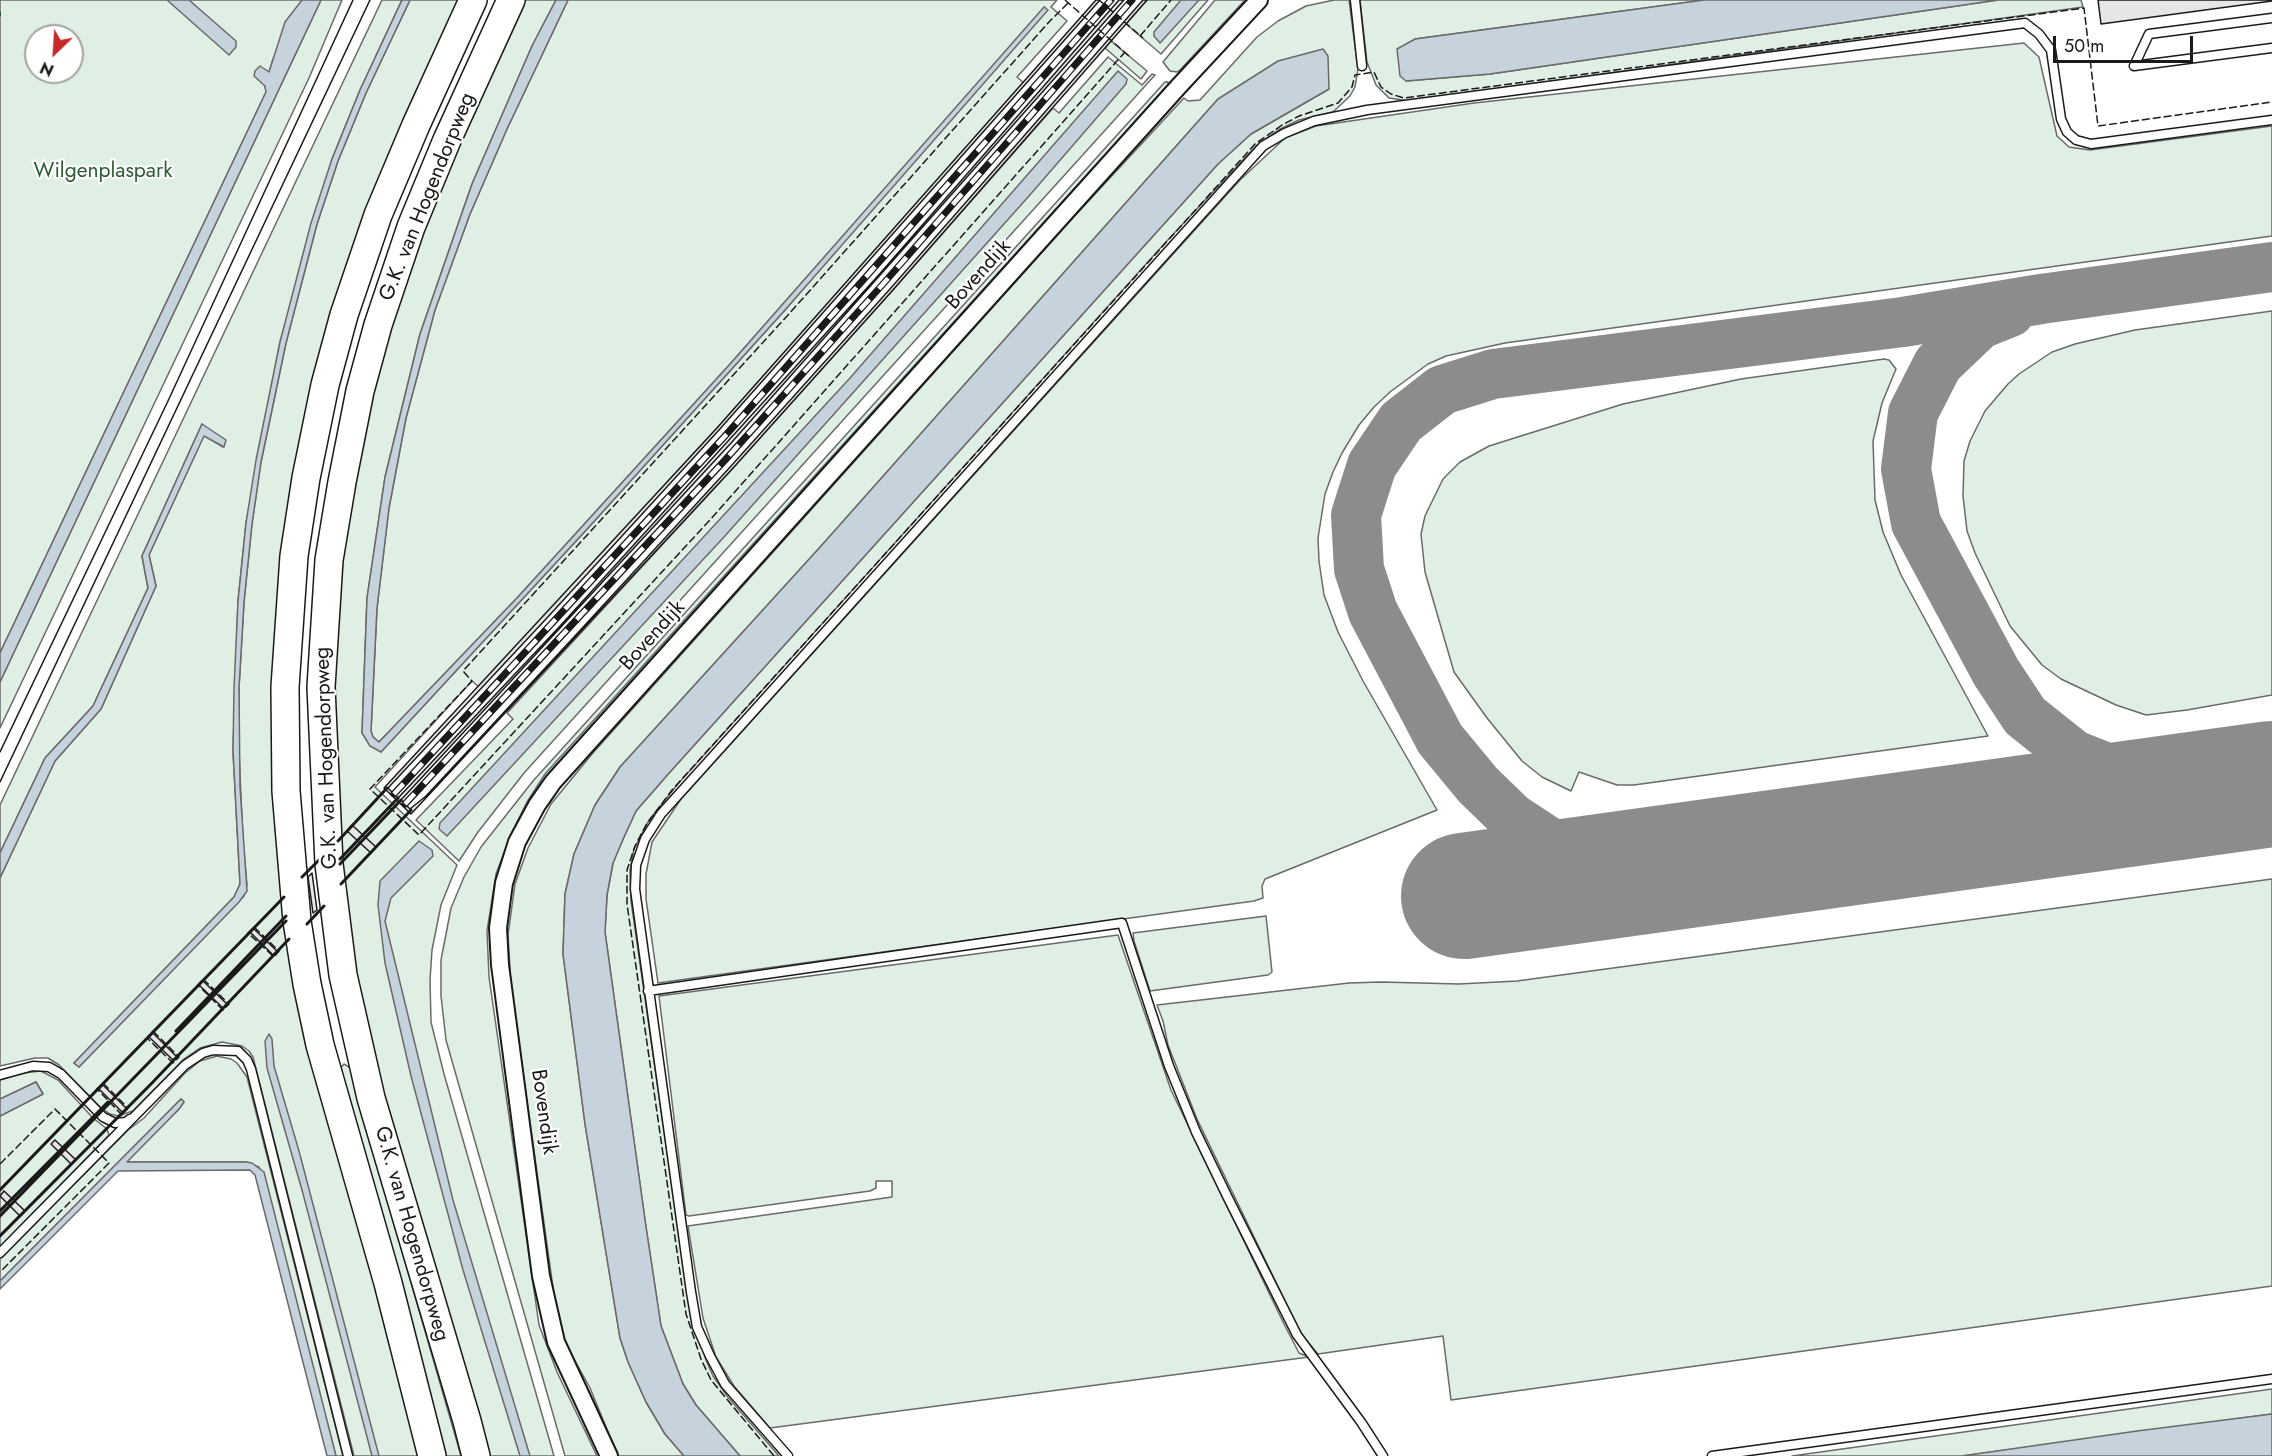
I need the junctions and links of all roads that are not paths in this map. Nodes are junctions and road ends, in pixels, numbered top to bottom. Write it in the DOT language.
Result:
graph roads {
  1 [pos="473,0"];
  2 [pos="511,0"];
  3 [pos="1259,0"];
  4 [pos="1355,0"];
  5 [pos="2272,18"];
  6 [pos="2272,48"];
  7 [pos="1362,66"];
  8 [pos="2272,120"];
  9 [pos="648,990"];
  10 [pos="0,1075"];
  11 [pos="136,1116"];
  12 [pos="0,1253"];
  13 [pos="2272,1378"];
  14 [pos="348,1456"];
  15 [pos="432,1456"];
  16 [pos="476,1456"];
  17 [pos="609,1456"];
  18 [pos="788,1456"];
  19 [pos="1383,1456"];
  20 [pos="1712,1456"];
  1 -- 15 [label="main road, G.K. van Hogendorpweg"];
  2 -- 16 [label="main road, G.K. van Hogendorpweg"];
  3 -- 17 [label="street, Bovendijk"];
  4 -- 7 [label="lane"];
  5 -- 6 [label="lane"];
  8 -- 9 [label="lane"];
  9 -- 18 [label="lane"];
  9 -- 19 [label="lane"];
  10 -- 11 [label="lane"];
  11 -- 12 [label="lane"];
  11 -- 14 [label="lane"];
  13 -- 20 [label="lane"];
}
